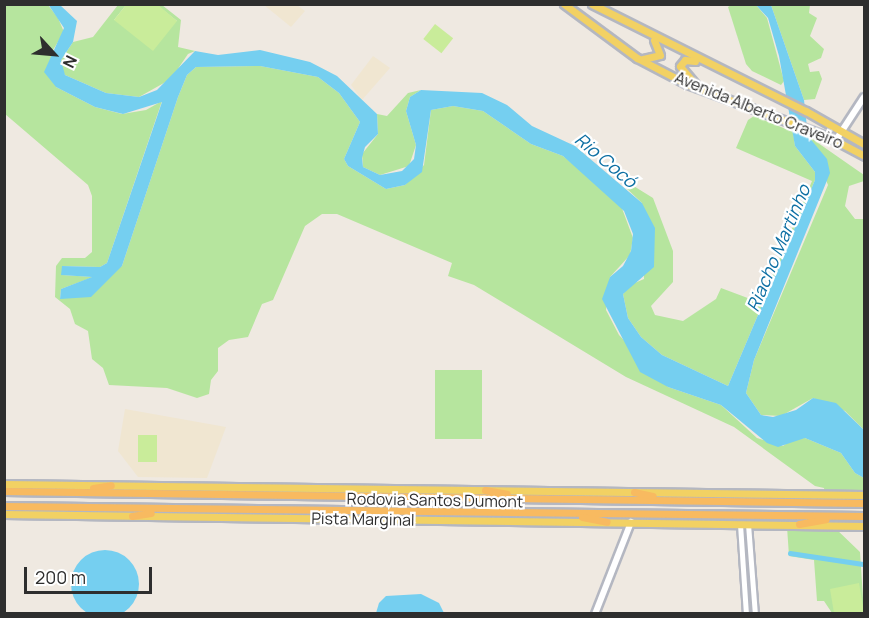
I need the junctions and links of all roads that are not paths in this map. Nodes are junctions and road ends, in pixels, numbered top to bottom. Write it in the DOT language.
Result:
graph roads {
  1 [pos="564,4"];
  2 [pos="592,4"];
  3 [pos="651,37"];
  4 [pos="638,58"];
  5 [pos="712,66"];
  6 [pos="703,91"];
  7 [pos="864,97"];
  8 [pos="842,130"];
  9 [pos="836,140"];
  10 [pos="864,144"];
  11 [pos="864,156"];
  12 [pos="4,483"];
  13 [pos="111,485"];
  14 [pos="485,490"];
  15 [pos="4,491"];
  16 [pos="75,491"];
  17 [pos="634,492"];
  18 [pos="864,495"];
  19 [pos="533,498"];
  20 [pos="667,500"];
  21 [pos="864,503"];
  22 [pos="4,506"];
  23 [pos="170,510"];
  24 [pos="4,514"];
  25 [pos="571,515"];
  26 [pos="132,516"];
  27 [pos="842,516"];
  28 [pos="864,516"];
  29 [pos="607,522"];
  30 [pos="631,522"];
  31 [pos="744,524"];
  32 [pos="799,524"];
  33 [pos="864,526"];
  34 [pos="595,614"];
  35 [pos="746,614"];
  36 [pos="755,614"];
  1 -- 4 [label="main road, Avenida Alberto Craveiro"];
  2 -- 3 [label="main road, Avenida Alberto Craveiro"];
  3 -- 4 [label="main road"];
  3 -- 5 [label="main road, Avenida Alberto Craveiro"];
  4 -- 6 [label="main road, Avenida Alberto Craveiro"];
  5 -- 6 [label="main road"];
  5 -- 8 [label="main road, Avenida Alberto Craveiro"];
  6 -- 9 [label="main road, Avenida Alberto Craveiro"];
  7 -- 8 [label="main road"];
  8 -- 9 [label="main road"];
  8 -- 10 [label="main road, Avenida Alberto Craveiro"];
  9 -- 11 [label="main road, Avenida Alberto Craveiro"];
  12 -- 13 [label="main road, Pista Marginal"];
  13 -- 14 [label="main road, Pista Marginal"];
  13 -- 16 [label="highway"];
  14 -- 17 [label="main road, Pista Marginal"];
  14 -- 19 [label="highway"];
  15 -- 16 [label="highway, Rodovia Santos Dumont"];
  16 -- 19 [label="highway, Rodovia Santos Dumont"];
  17 -- 18 [label="main road, Pista Marginal"];
  17 -- 20 [label="highway"];
  19 -- 20 [label="highway, Rodovia Santos Dumont"];
  20 -- 21 [label="highway, Rodovia Santos Dumont"];
  22 -- 23 [label="highway, Rodovia Santos Dumont"];
  23 -- 25 [label="highway, Rodovia Santos Dumont"];
  23 -- 26 [label="highway"];
  24 -- 26 [label="main road, Pista Marginal"];
  25 -- 27 [label="highway, Rodovia Santos Dumont"];
  25 -- 29 [label="highway"];
  26 -- 29 [label="main road, Pista Marginal"];
  27 -- 28 [label="highway, Rodovia Santos Dumont"];
  27 -- 32 [label="highway"];
  29 -- 30 [label="main road, Pista Marginal"];
  30 -- 31 [label="main road, Pista Marginal"];
  30 -- 34 [label="main road"];
  31 -- 32 [label="main road, Pista Marginal"];
  31 -- 35 [label="street"];
  31 -- 36 [label="street"];
  32 -- 33 [label="main road, Pista Marginal"];
}
